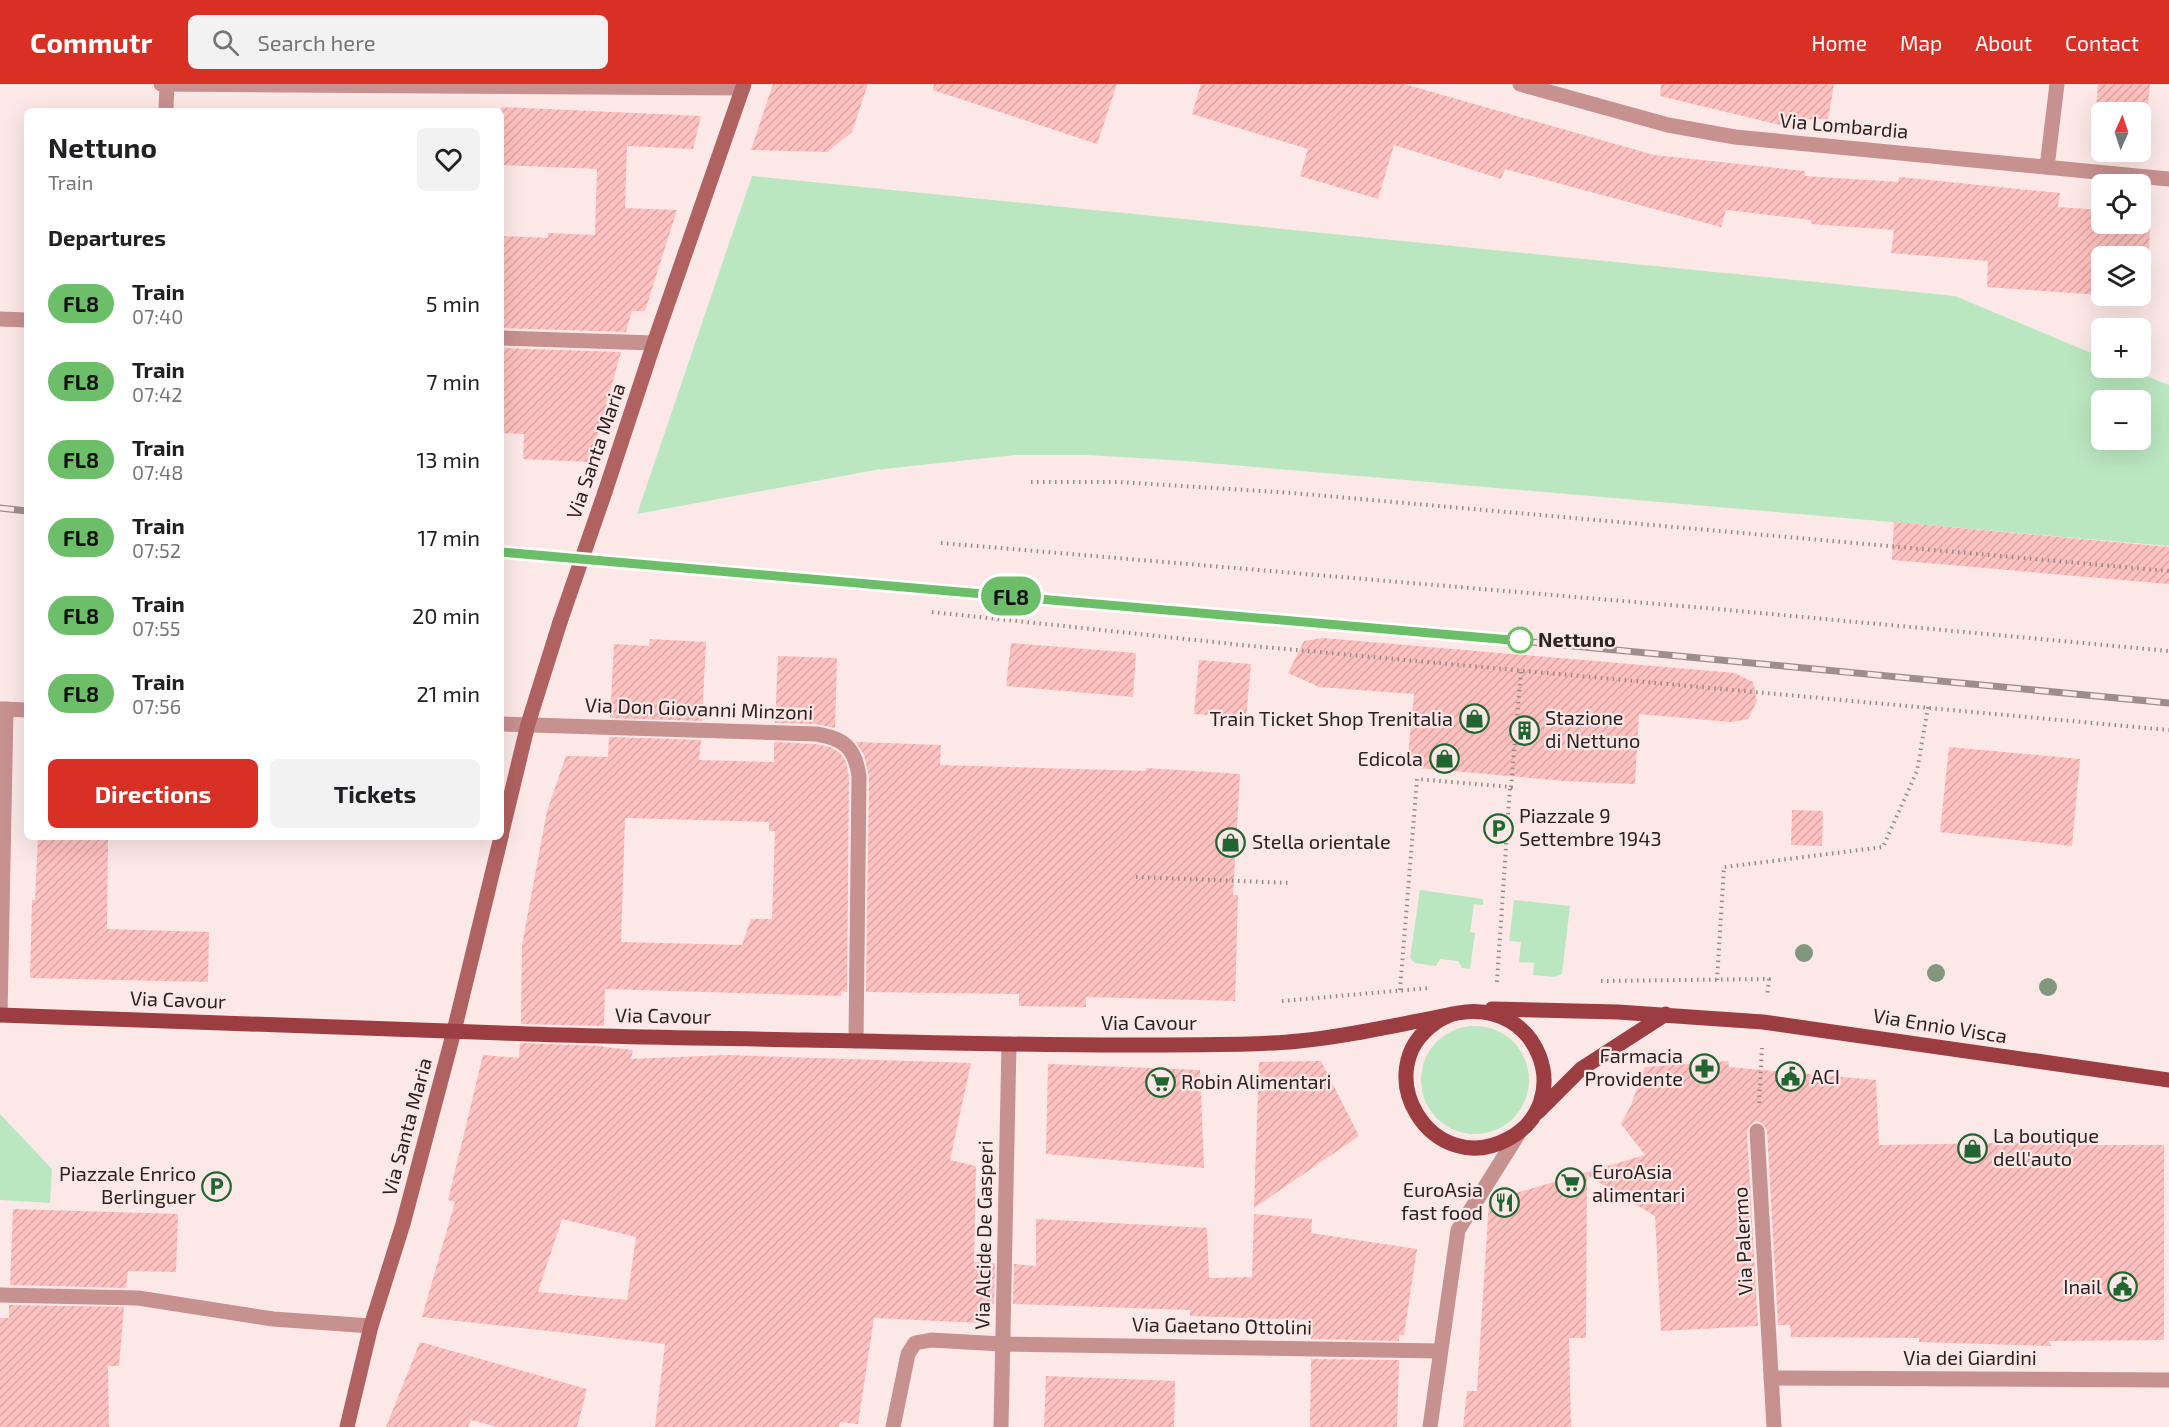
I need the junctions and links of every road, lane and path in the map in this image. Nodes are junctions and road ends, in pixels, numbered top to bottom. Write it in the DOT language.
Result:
graph roads {
  1 [pos="161,84"];
  2 [pos="167,84"];
  3 [pos="1520,84"];
  4 [pos="2056,84"];
  5 [pos="744,86"];
  6 [pos="166,108"];
  7 [pos="2048,167"];
  8 [pos="2169,179"];
  9 [pos="0,319"];
  10 [pos="24,320"];
  11 [pos="504,338"];
  12 [pos="654,344"];
  13 [pos="1031,482"];
  14 [pos="941,543"];
  15 [pos="2169,571"];
  16 [pos="932,612"];
  17 [pos="2169,651"];
  18 [pos="1521,671"];
  19 [pos="1928,707"];
  20 [pos="3,709"];
  21 [pos="24,710"];
  22 [pos="504,724"];
  23 [pos="528,724"];
  24 [pos="2169,730"];
  25 [pos="1510,787"];
  26 [pos="504,824"];
  27 [pos="500,840"];
  28 [pos="1136,877"];
  29 [pos="1290,883"];
  30 [pos="1717,980"];
  31 [pos="1497,982"];
  32 [pos="1400,990"];
  33 [pos="1474,1010"];
  34 [pos="1452,1014"];
  35 [pos="1666,1014"];
  36 [pos="0,1015"];
  37 [pos="454,1031"];
  38 [pos="856,1041"];
  39 [pos="1009,1044"];
  40 [pos="1762,1053"];
  41 [pos="2169,1080"];
  42 [pos="1533,1117"];
  43 [pos="1757,1131"];
  44 [pos="1519,1133"];
  45 [pos="0,1295"];
  46 [pos="371,1326"];
  47 [pos="1002,1344"];
  48 [pos="1440,1351"];
  49 [pos="1772,1378"];
  50 [pos="2169,1380"];
  51 [pos="347,1427"];
  52 [pos="893,1427"];
  53 [pos="1001,1427"];
  54 [pos="1430,1427"];
  55 [pos="1774,1427"];
  1 -- 2 [label="street"];
  2 -- 5 [label="street"];
  2 -- 6 [label="street"];
  3 -- 7 [label="street, Via Lombardia"];
  4 -- 7 [label="street"];
  5 -- 12 [label="main road, Via Santa Maria"];
  7 -- 8 [label="street, Via Lombardia"];
  9 -- 10 [label="street"];
  11 -- 12 [label="street"];
  12 -- 23 [label="main road, Via Santa Maria, bridge"];
  13 -- 15 [label="path"];
  14 -- 17 [label="path"];
  16 -- 18 [label="path"];
  18 -- 19 [label="path"];
  18 -- 25 [label="path"];
  19 -- 24 [label="path"];
  19 -- 30 [label="path"];
  20 -- 21 [label="street"];
  20 -- 36 [label="street"];
  22 -- 23 [label="street, Via Don Giovanni Minzoni"];
  23 -- 26 [label="main road, Via Santa Maria"];
  23 -- 38 [label="street, Via Don Giovanni Minzoni"];
  25 -- 31 [label="path"];
  25 -- 32 [label="path"];
  27 -- 37 [label="main road, Via Santa Maria"];
  28 -- 29 [label="path"];
  33 -- 34 [label="main road"];
  33 -- 35 [label="main road"];
  33 -- 42 [label="main road"];
  34 -- 39 [label="main road, Via Cavour"];
  34 -- 44 [label="main road"];
  35 -- 41 [label="main road, Via Ennio Visca"];
  35 -- 42 [label="main road"];
  36 -- 37 [label="main road, Via Cavour"];
  37 -- 38 [label="main road, Via Cavour"];
  37 -- 46 [label="main road, Via Santa Maria"];
  38 -- 39 [label="main road, Via Cavour"];
  39 -- 47 [label="street, Via Alcide De Gasperi"];
  40 -- 43 [label="path"];
  42 -- 44 [label="main road"];
  43 -- 49 [label="street, Via Palermo"];
  44 -- 48 [label="street"];
  45 -- 46 [label="street"];
  46 -- 51 [label="main road, Via Santa Maria"];
  47 -- 48 [label="street, Via Gaetano Ottolini"];
  47 -- 52 [label="street, Via Gaetano Ottolini"];
  47 -- 53 [label="street, Via Alcide De Gasperi"];
  48 -- 54 [label="street"];
  49 -- 50 [label="street, Via dei Giardini"];
  49 -- 55 [label="street, Via Palermo"];
}
